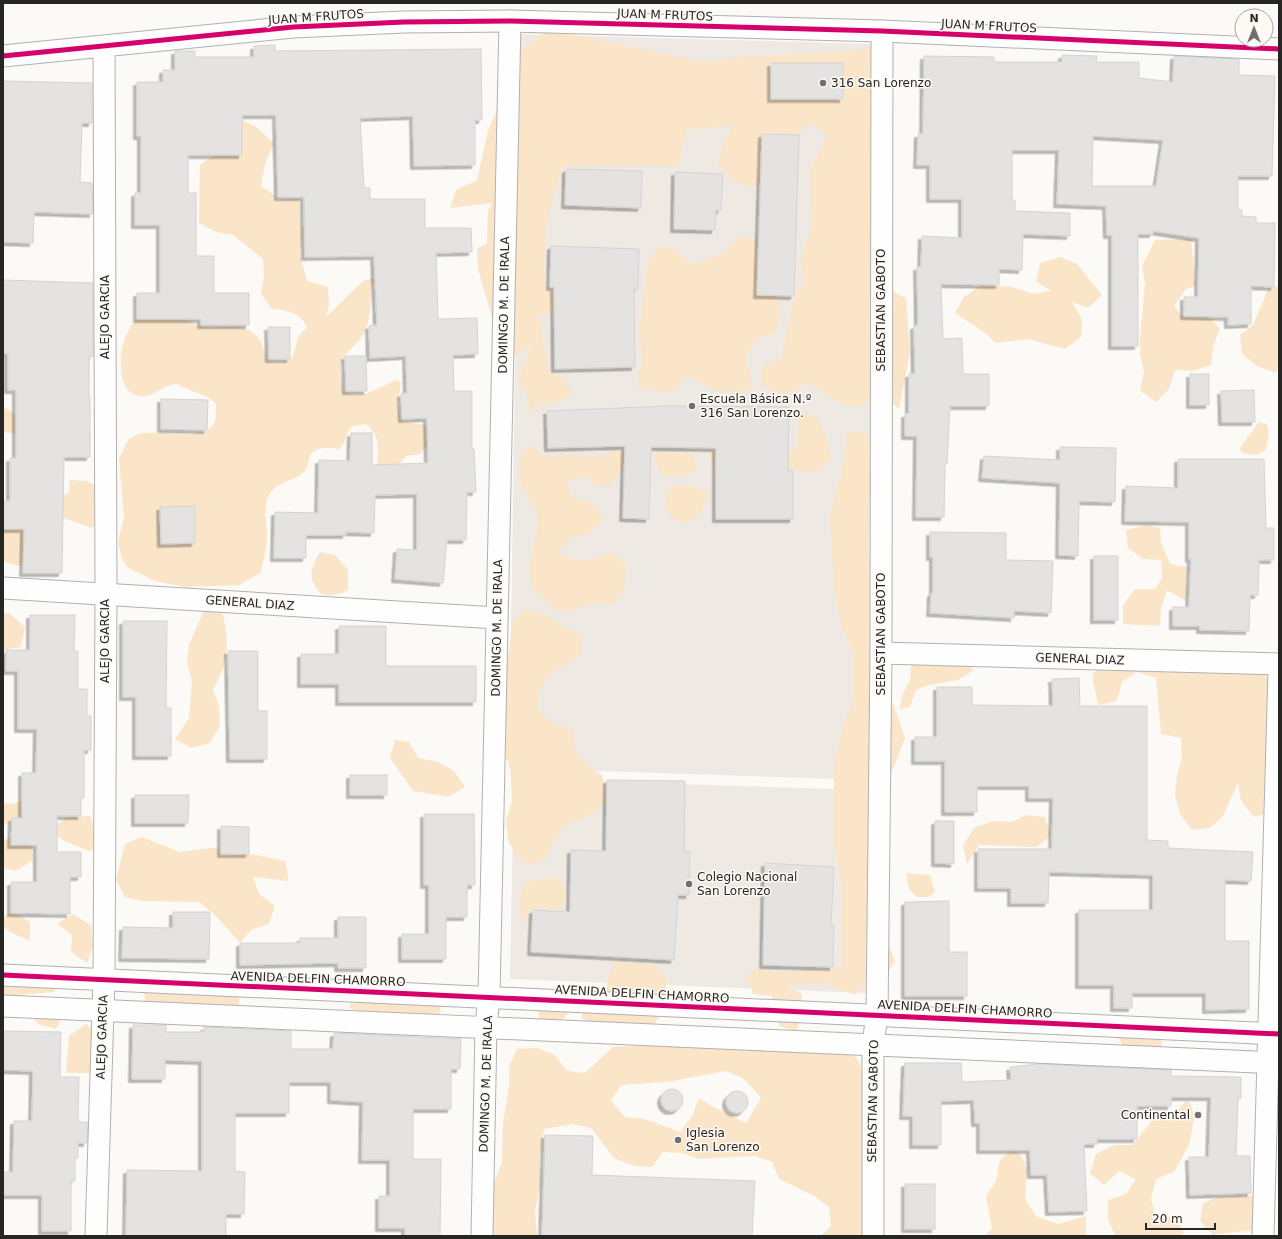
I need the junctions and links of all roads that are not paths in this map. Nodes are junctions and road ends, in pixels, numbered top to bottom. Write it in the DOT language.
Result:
graph roads {
  1 [pos="510,21"];
  2 [pos="882,31"];
  3 [pos="104,47"];
  4 [pos="1279,49"];
  5 [pos="3,56"];
  6 [pos="3,588"];
  7 [pos="106,594"];
  8 [pos="498,618"];
  9 [pos="881,653"];
  10 [pos="1279,664"];
  11 [pos="1279,670"];
  12 [pos="3,975"];
  13 [pos="104,980"];
  14 [pos="489,996"];
  15 [pos="3,1006"];
  16 [pos="102,1010"];
  17 [pos="877,1015"];
  18 [pos="486,1027"];
  19 [pos="1274,1034"];
  20 [pos="873,1044"];
  21 [pos="1274,1063"];
  22 [pos="96,1236"];
  23 [pos="482,1236"];
  24 [pos="873,1236"];
  25 [pos="1263,1236"];
  1 -- 2 [label="street, JUAN M FRUTOS"];
  1 -- 3 [label="street, JUAN M FRUTOS"];
  1 -- 8 [label="street, DOMINGO M. DE IRALA"];
  2 -- 4 [label="street, JUAN M FRUTOS"];
  2 -- 9 [label="street, SEBASTIAN GABOTO"];
  3 -- 5 [label="street, JUAN M FRUTOS"];
  3 -- 7 [label="street, ALEJO GARCIA"];
  6 -- 7 [label="street, GENERAL DIAZ"];
  7 -- 8 [label="street, GENERAL DIAZ"];
  7 -- 13 [label="street, ALEJO GARCIA"];
  8 -- 14 [label="street, DOMINGO M. DE IRALA"];
  9 -- 10 [label="street, GENERAL DIAZ"];
  9 -- 17 [label="street, SEBASTIAN GABOTO"];
  11 -- 19 [label="street"];
  12 -- 13 [label="street, AVENIDA DELFIN CHAMORRO"];
  13 -- 14 [label="street, AVENIDA DELFIN CHAMORRO"];
  13 -- 16 [label="street, ALEJO GARCIA"];
  14 -- 17 [label="street, AVENIDA DELFIN CHAMORRO"];
  14 -- 18 [label="street, DOMINGO M. DE IRALA"];
  15 -- 16 [label="street"];
  16 -- 18 [label="street"];
  16 -- 22 [label="street, ALEJO GARCIA"];
  17 -- 19 [label="street, AVENIDA DELFIN CHAMORRO"];
  17 -- 20 [label="street, SEBASTIAN GABOTO"];
  18 -- 20 [label="street"];
  18 -- 23 [label="street, DOMINGO M. DE IRALA"];
  19 -- 21 [label="street"];
  20 -- 21 [label="street"];
  20 -- 24 [label="street, SEBASTIAN GABOTO"];
  21 -- 25 [label="street"];
}
